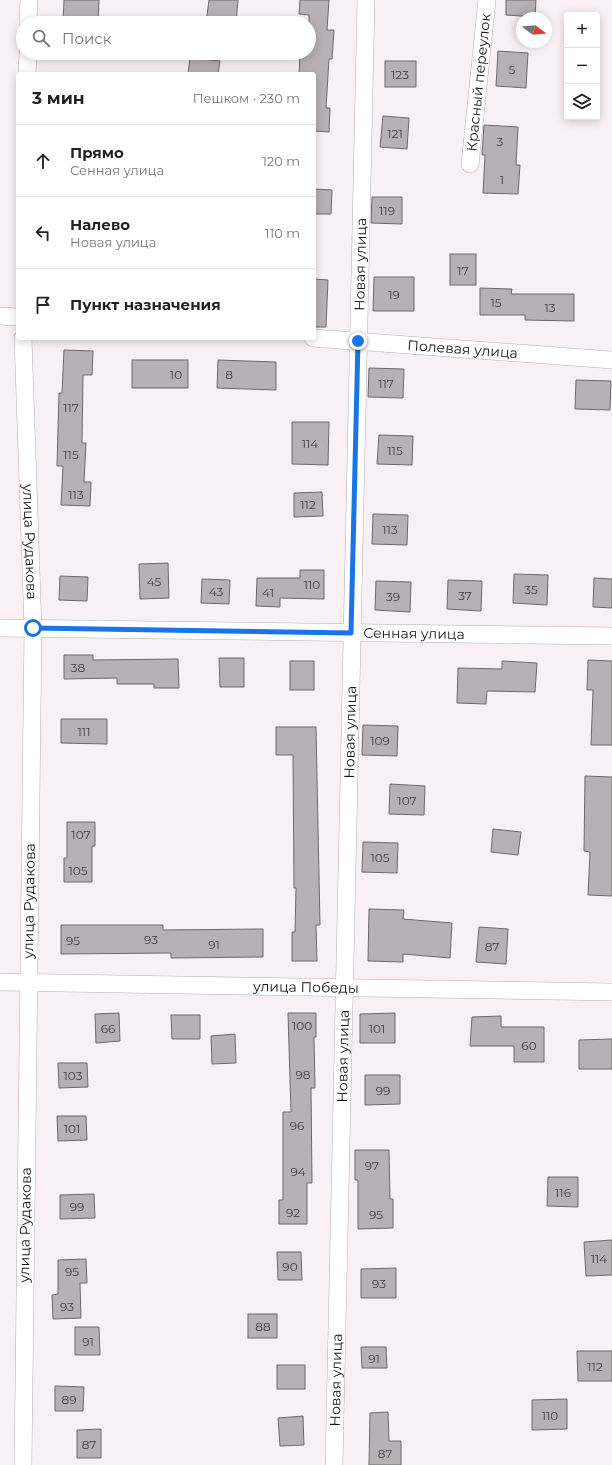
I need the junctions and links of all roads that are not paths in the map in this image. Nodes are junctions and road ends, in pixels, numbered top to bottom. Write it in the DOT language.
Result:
graph roads {
  1 [pos="29,0"];
  2 [pos="366,0"];
  3 [pos="487,0"];
  4 [pos="28,16"];
  5 [pos="28,60"];
  6 [pos="27,72"];
  7 [pos="470,164"];
  8 [pos="0,316"];
  9 [pos="16,317"];
  10 [pos="316,338"];
  11 [pos="23,340"];
  12 [pos="358,341"];
  13 [pos="612,360"];
  14 [pos="0,628"];
  15 [pos="33,628"];
  16 [pos="351,633"];
  17 [pos="612,636"];
  18 [pos="0,982"];
  19 [pos="28,982"];
  20 [pos="343,988"];
  21 [pos="612,992"];
  22 [pos="23,1465"];
  23 [pos="334,1465"];
  1 -- 4 [label="street"];
  2 -- 12 [label="street, Новая улица"];
  3 -- 7 [label="street, Красный переулок"];
  5 -- 6 [label="street"];
  8 -- 9 [label="street"];
  10 -- 12 [label="street, Полевая улица"];
  11 -- 15 [label="street, улица Рудакова"];
  12 -- 13 [label="street, Полевая улица"];
  12 -- 16 [label="street, Новая улица"];
  14 -- 15 [label="street, Сенная улица"];
  15 -- 16 [label="street, Сенная улица"];
  15 -- 19 [label="street, улица Рудакова"];
  16 -- 17 [label="street, Сенная улица"];
  16 -- 20 [label="street, Новая улица"];
  18 -- 19 [label="street, улица Победы"];
  19 -- 20 [label="street, улица Победы"];
  19 -- 22 [label="street, улица Рудакова"];
  20 -- 21 [label="street, улица Победы"];
  20 -- 23 [label="street, Новая улица"];
}
